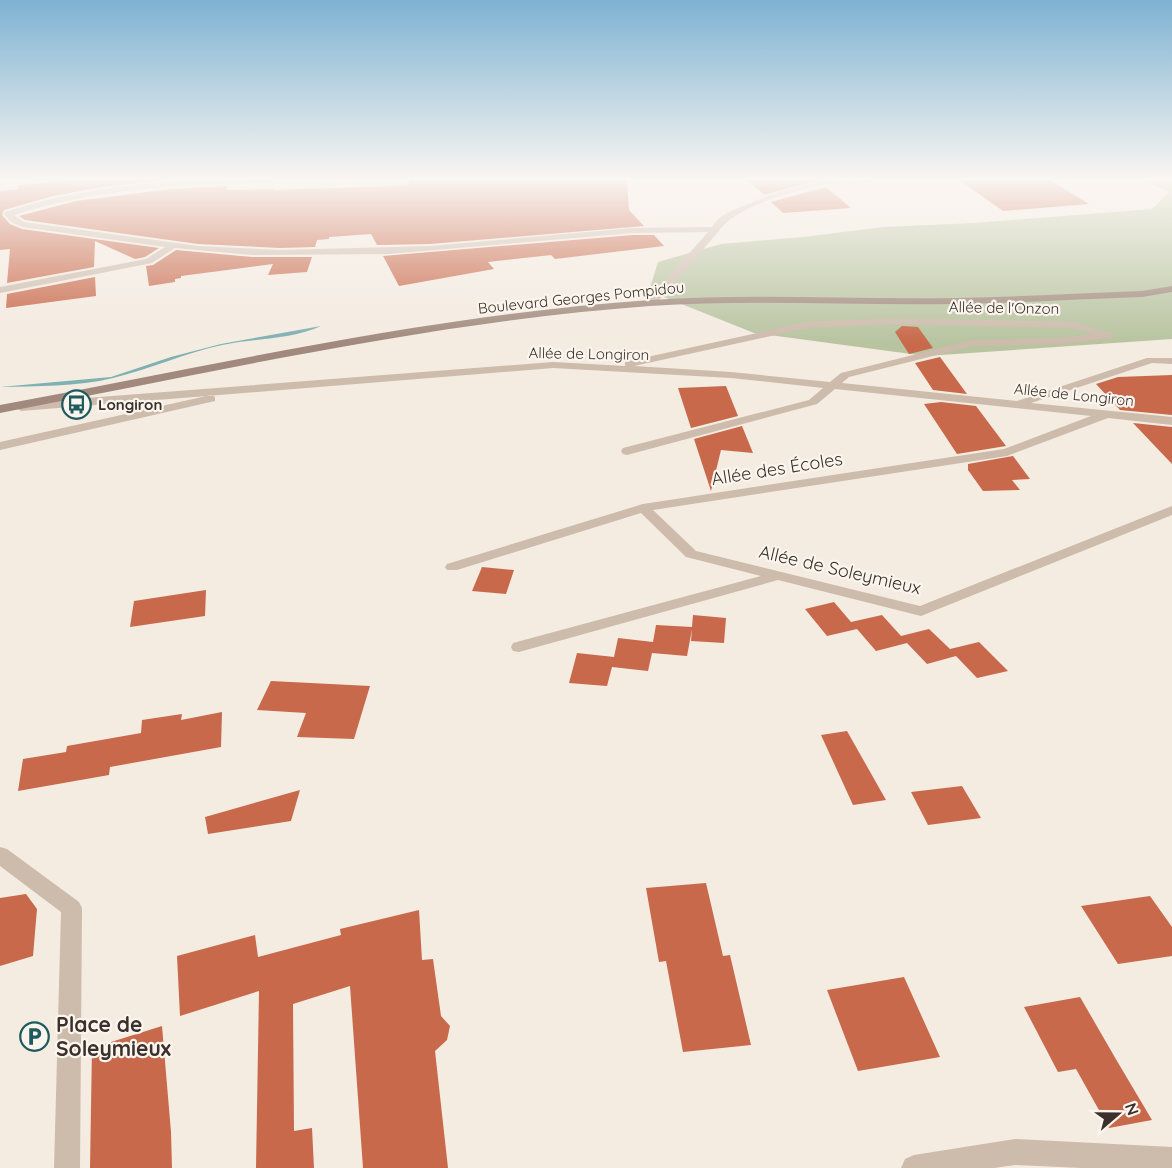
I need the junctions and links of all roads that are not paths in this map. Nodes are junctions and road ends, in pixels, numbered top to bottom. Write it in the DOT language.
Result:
graph roads {
  1 [pos="94,235"];
  2 [pos="577,235"];
  3 [pos="712,235"];
  4 [pos="172,246"];
  5 [pos="1172,289"];
  6 [pos="0,290"];
  7 [pos="651,303"];
  8 [pos="1172,360"];
  9 [pos="612,368"];
  10 [pos="831,386"];
  11 [pos="261,388"];
  12 [pos="1015,404"];
  13 [pos="2,408"];
  14 [pos="1108,414"];
  15 [pos="1172,421"];
  16 [pos="0,446"];
  17 [pos="627,451"];
  18 [pos="643,508"];
  19 [pos="1172,510"];
  20 [pos="452,567"];
  21 [pos="778,575"];
  22 [pos="519,647"];
  23 [pos="0,855"];
  24 [pos="1172,1160"];
  25 [pos="67,1168"];
  26 [pos="914,1168"];
  1 -- 4 [label="street"];
  2 -- 4 [label="street"];
  3 -- 7 [label="street"];
  4 -- 6 [label="street"];
  5 -- 7 [label="main road, Boulevard Georges Pompidou"];
  7 -- 13 [label="main road, Boulevard Georges Pompidou"];
  8 -- 12 [label="street"];
  9 -- 10 [label="street, Allée de Longiron"];
  9 -- 10 [label="street, Allée de l'Onzon"];
  9 -- 11 [label="street, Allée de Longiron"];
  10 -- 12 [label="street, Allée de Longiron"];
  10 -- 17 [label="street"];
  11 -- 13 [label="street, Allée de Longiron"];
  11 -- 16 [label="street"];
  12 -- 14 [label="street, Allée de Longiron"];
  14 -- 15 [label="street, Allée de Longiron"];
  14 -- 18 [label="street, Allée des Écoles"];
  18 -- 20 [label="street, Allée des Écoles"];
  18 -- 21 [label="street, Allée de Soleymieux"];
  19 -- 21 [label="street, Allée de Soleymieux"];
  21 -- 22 [label="street"];
  23 -- 25 [label="street"];
  24 -- 26 [label="street"];
}
